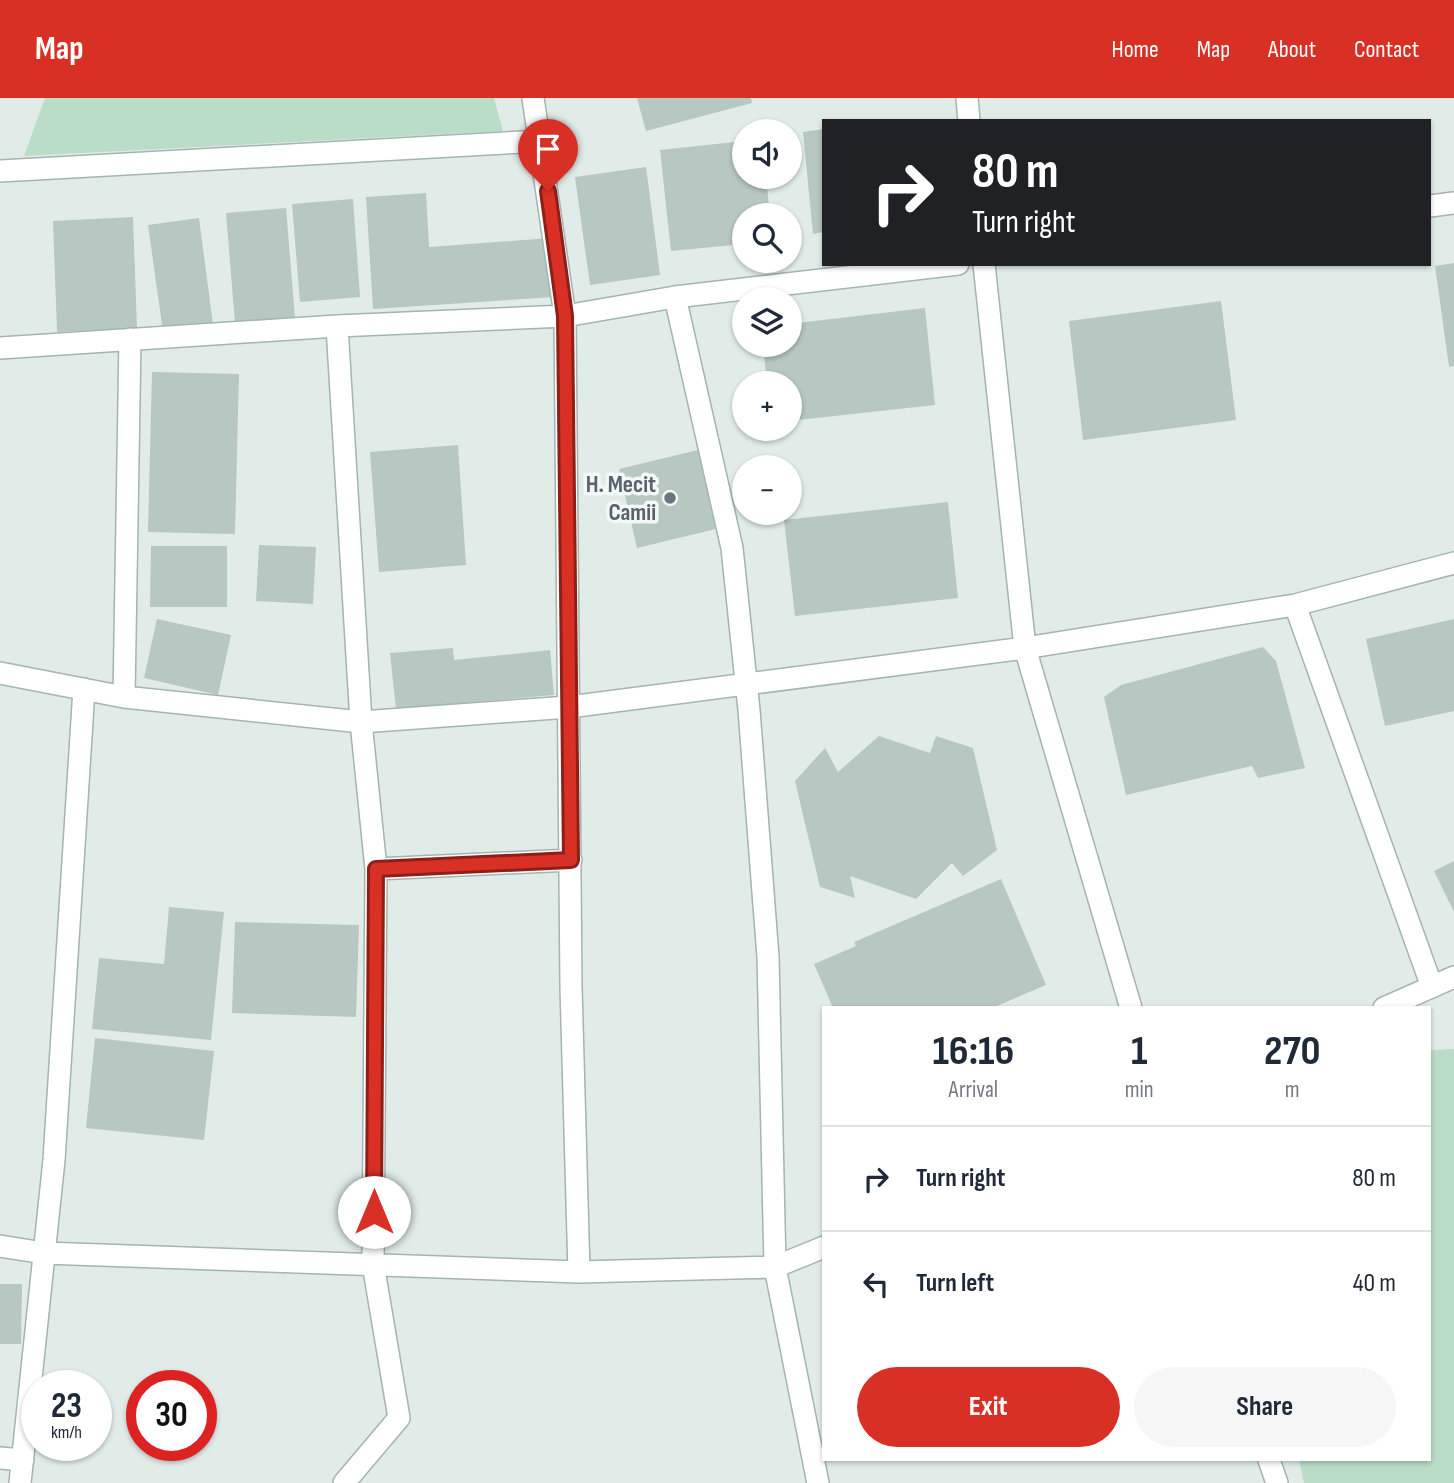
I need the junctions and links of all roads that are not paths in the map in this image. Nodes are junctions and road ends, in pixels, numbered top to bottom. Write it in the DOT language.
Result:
graph roads {
  1 [pos="533,98"];
  2 [pos="967,98"];
  3 [pos="969,119"];
  4 [pos="541,141"];
  5 [pos="0,171"];
  6 [pos="1454,203"];
  7 [pos="1431,206"];
  8 [pos="941,266"];
  9 [pos="984,266"];
  10 [pos="675,297"];
  11 [pos="565,316"];
  12 [pos="337,326"];
  13 [pos="130,339"];
  14 [pos="0,348"];
  15 [pos="1454,563"];
  16 [pos="1296,605"];
  17 [pos="1025,648"];
  18 [pos="0,673"];
  19 [pos="746,683"];
  20 [pos="83,689"];
  21 [pos="124,697"];
  22 [pos="569,707"];
  23 [pos="361,722"];
  24 [pos="571,860"];
  25 [pos="376,869"];
  26 [pos="1454,977"];
  27 [pos="1432,987"];
  28 [pos="1130,1006"];
  29 [pos="1389,1006"];
  30 [pos="0,1246"];
  31 [pos="822,1248"];
  32 [pos="44,1253"];
  33 [pos="373,1264"];
  34 [pos="775,1267"];
  35 [pos="579,1272"];
  36 [pos="32,1370"];
  37 [pos="0,1458"];
  38 [pos="21,1460"];
  39 [pos="23,1461"];
  40 [pos="1269,1461"];
  41 [pos="20,1483"];
  42 [pos="344,1483"];
  43 [pos="818,1483"];
  44 [pos="1277,1483"];
  1 -- 4 [label="street"];
  2 -- 3 [label="street"];
  4 -- 5 [label="street"];
  4 -- 11 [label="street"];
  6 -- 7 [label="street"];
  8 -- 10 [label="street"];
  9 -- 17 [label="street"];
  10 -- 11 [label="street"];
  10 -- 19 [label="street"];
  11 -- 12 [label="street"];
  11 -- 22 [label="street"];
  12 -- 13 [label="street"];
  12 -- 23 [label="street"];
  13 -- 14 [label="street"];
  13 -- 21 [label="street"];
  15 -- 16 [label="street"];
  16 -- 17 [label="street"];
  16 -- 27 [label="street"];
  17 -- 19 [label="street"];
  17 -- 28 [label="street"];
  18 -- 20 [label="street"];
  19 -- 22 [label="street"];
  19 -- 34 [label="street"];
  20 -- 21 [label="street"];
  20 -- 32 [label="street"];
  21 -- 23 [label="street"];
  22 -- 23 [label="street"];
  22 -- 24 [label="street"];
  23 -- 25 [label="street"];
  24 -- 25 [label="street"];
  24 -- 35 [label="street"];
  25 -- 33 [label="street"];
  26 -- 27 [label="street"];
  27 -- 29 [label="street"];
  30 -- 32 [label="street"];
  31 -- 34 [label="street"];
  32 -- 33 [label="street"];
  32 -- 36 [label="street"];
  33 -- 35 [label="street"];
  33 -- 42 [label="street"];
  34 -- 35 [label="street"];
  34 -- 43 [label="street"];
  37 -- 38 [label="street"];
  39 -- 41 [label="street"];
  40 -- 44 [label="street"];
}
